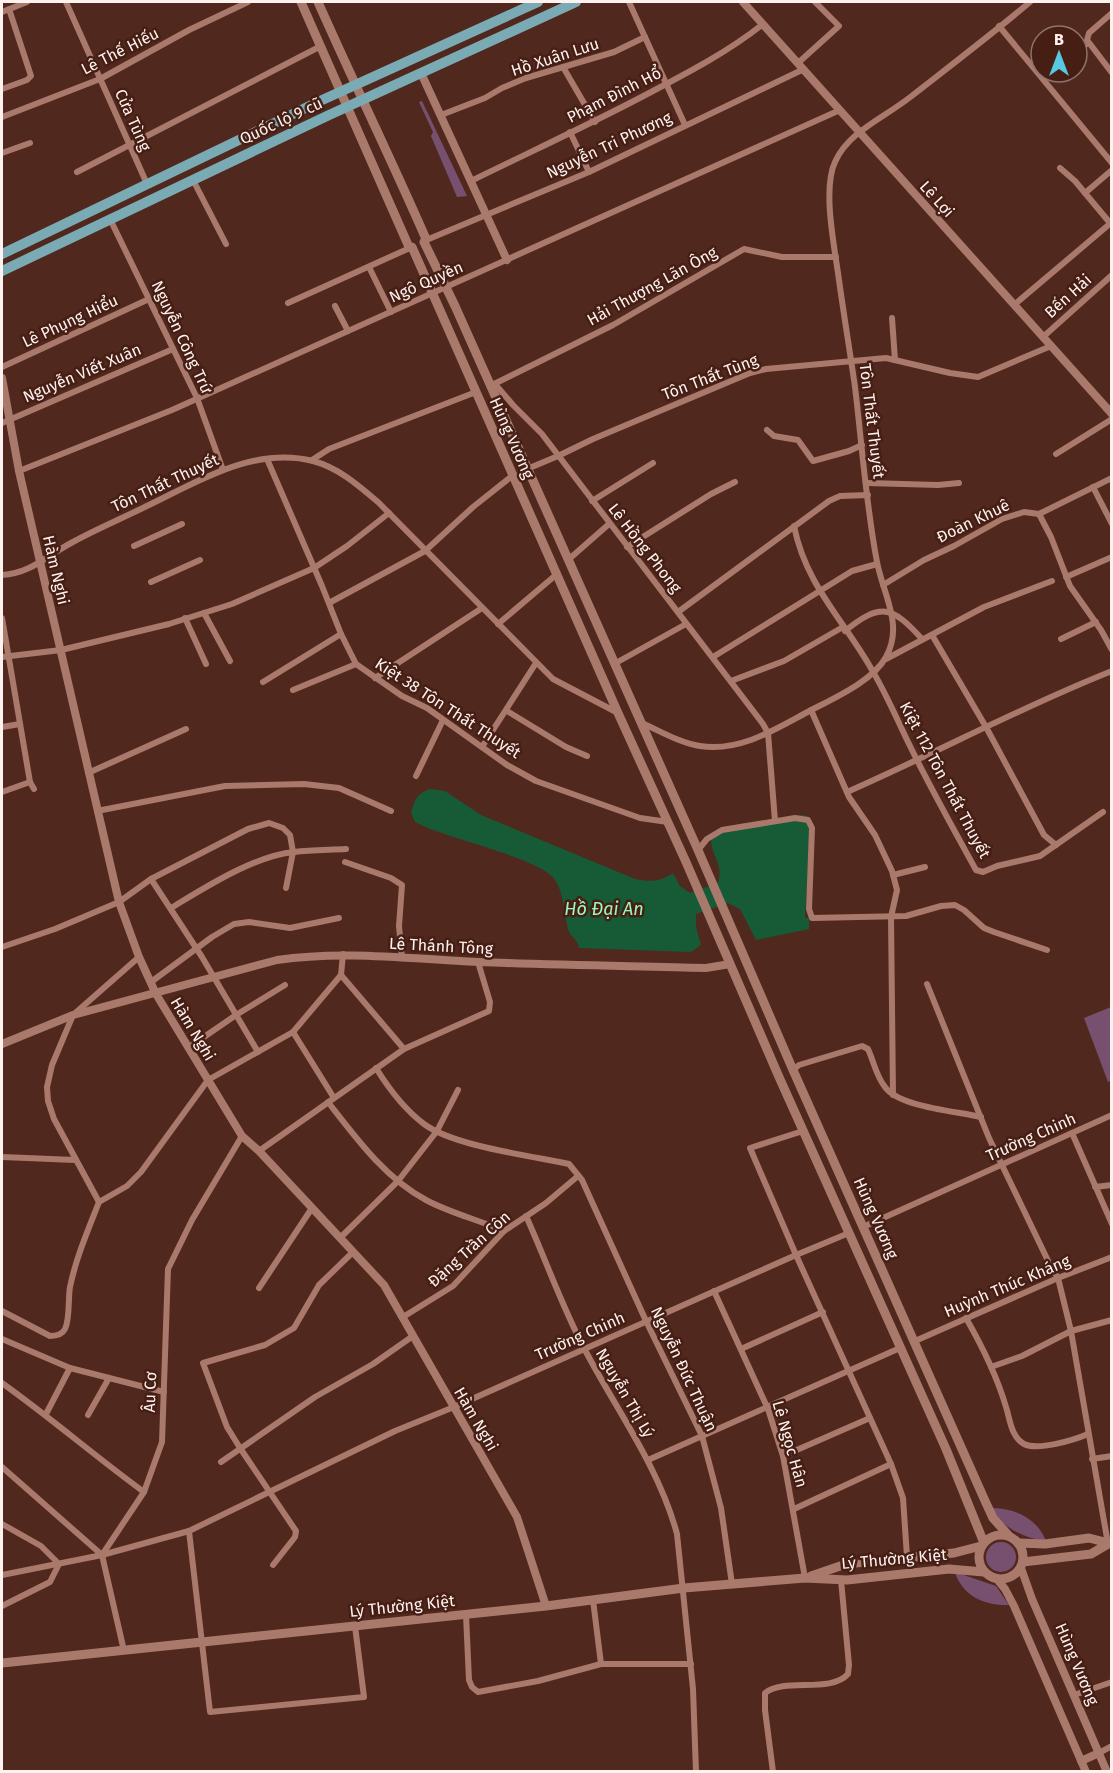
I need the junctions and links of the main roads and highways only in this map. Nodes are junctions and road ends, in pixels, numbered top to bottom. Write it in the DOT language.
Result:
graph roads {
  1 [pos="301,2"];
  2 [pos="318,2"];
  3 [pos="538,2"];
  4 [pos="576,2"];
  5 [pos="415,58"];
  6 [pos="421,73"];
  7 [pos="357,85"];
  8 [pos="340,92"];
  9 [pos="364,99"];
  10 [pos="346,107"];
  11 [pos="186,165"];
  12 [pos="193,180"];
  13 [pos="147,184"];
  14 [pos="154,198"];
  15 [pos="104,205"];
  16 [pos="110,219"];
  17 [pos="425,240"];
  18 [pos="410,247"];
  19 [pos="2,254"];
  20 [pos="2,271"];
  21 [pos="493,385"];
  22 [pos="476,392"];
  23 [pos="527,469"];
  24 [pos="512,476"];
  25 [pos="569,563"];
  26 [pos="556,573"];
  27 [pos="618,713"];
  28 [pos="639,722"];
  29 [pos="745,958"];
  30 [pos="730,964"];
  31 [pos="793,1070"];
  32 [pos="779,1077"];
  33 [pos="818,1124"];
  34 [pos="803,1131"];
  35 [pos="863,1227"];
  36 [pos="849,1233"];
  37 [pos="915,1341"];
  38 [pos="900,1348"];
  39 [pos="960,1442"];
  40 [pos="946,1449"];
  41 [pos="1009,1536"];
  42 [pos="1019,1544"];
  43 [pos="1110,1544"];
  44 [pos="982,1545"];
  45 [pos="1022,1565"];
  46 [pos="984,1572"];
  47 [pos="805,1578"];
  48 [pos="2,1663"];
  1 -- 8 [label="main road, Hùng Vương"];
  2 -- 7 [label="main road, Hùng Vương"];
  3 -- 5 [label="main road, Quốc lộ 9 cũ"];
  4 -- 6 [label="main road, Quốc lộ 9 cũ"];
  5 -- 6 [label="main road"];
  5 -- 7 [label="main road, Quốc lộ 9 cũ"];
  6 -- 9 [label="main road, Quốc lộ 9 cũ"];
  7 -- 8 [label="main road, Quốc lộ 9 cũ"];
  7 -- 9 [label="main road, Hùng Vương"];
  8 -- 10 [label="main road, Hùng Vương"];
  8 -- 11 [label="main road, Quốc lộ 9 cũ"];
  9 -- 10 [label="main road, Quốc lộ 9 cũ"];
  9 -- 17 [label="main road, Hùng Vương"];
  10 -- 12 [label="main road, Quốc lộ 9 cũ"];
  10 -- 18 [label="main road, Hùng Vương"];
  11 -- 12 [label="main road"];
  11 -- 13 [label="main road, Quốc lộ 9 cũ"];
  12 -- 14 [label="main road, Quốc lộ 9 cũ"];
  13 -- 14 [label="main road"];
  13 -- 15 [label="main road, Quốc lộ 9 cũ"];
  14 -- 16 [label="main road, Quốc lộ 9 cũ"];
  15 -- 16 [label="main road"];
  15 -- 19 [label="main road, Quốc lộ 9 cũ"];
  16 -- 20 [label="main road, Quốc lộ 9 cũ"];
  17 -- 18 [label="main road"];
  17 -- 21 [label="main road, Hùng Vương"];
  18 -- 22 [label="main road, Hùng Vương"];
  21 -- 22 [label="main road"];
  21 -- 23 [label="main road, Hùng Vương"];
  22 -- 24 [label="main road, Hùng Vương"];
  23 -- 24 [label="main road"];
  23 -- 25 [label="main road, Hùng Vương"];
  24 -- 26 [label="main road, Hùng Vương"];
  25 -- 26 [label="main road"];
  25 -- 28 [label="main road, Hùng Vương"];
  26 -- 27 [label="main road, Hùng Vương"];
  27 -- 28 [label="main road"];
  27 -- 30 [label="main road, Hùng Vương"];
  28 -- 29 [label="main road, Hùng Vương"];
  29 -- 30 [label="main road"];
  29 -- 31 [label="main road, Hùng Vương"];
  30 -- 32 [label="main road, Hùng Vương"];
  31 -- 32 [label="main road"];
  31 -- 33 [label="main road, Hùng Vương"];
  32 -- 34 [label="main road, Hùng Vương"];
  33 -- 34 [label="main road"];
  33 -- 35 [label="main road, Hùng Vương"];
  34 -- 36 [label="main road, Hùng Vương"];
  35 -- 36 [label="main road"];
  35 -- 37 [label="main road, Hùng Vương"];
  36 -- 38 [label="main road, Hùng Vương"];
  37 -- 38 [label="main road"];
  37 -- 39 [label="main road, Hùng Vương"];
  38 -- 40 [label="main road, Hùng Vương"];
  39 -- 40 [label="main road"];
  39 -- 41 [label="main road, Hùng Vương"];
  40 -- 44 [label="main road, Hùng Vương"];
  41 -- 42 [label="main road"];
  41 -- 44 [label="main road"];
  42 -- 43 [label="main road"];
  42 -- 45 [label="main road"];
  43 -- 45 [label="main road"];
  44 -- 46 [label="main road"];
  44 -- 47 [label="main road, Lý Thường Kiệt"];
  45 -- 46 [label="main road"];
  46 -- 47 [label="main road, Lý Thường Kiệt"];
  47 -- 48 [label="main road, Lý Thường Kiệt"];
}
